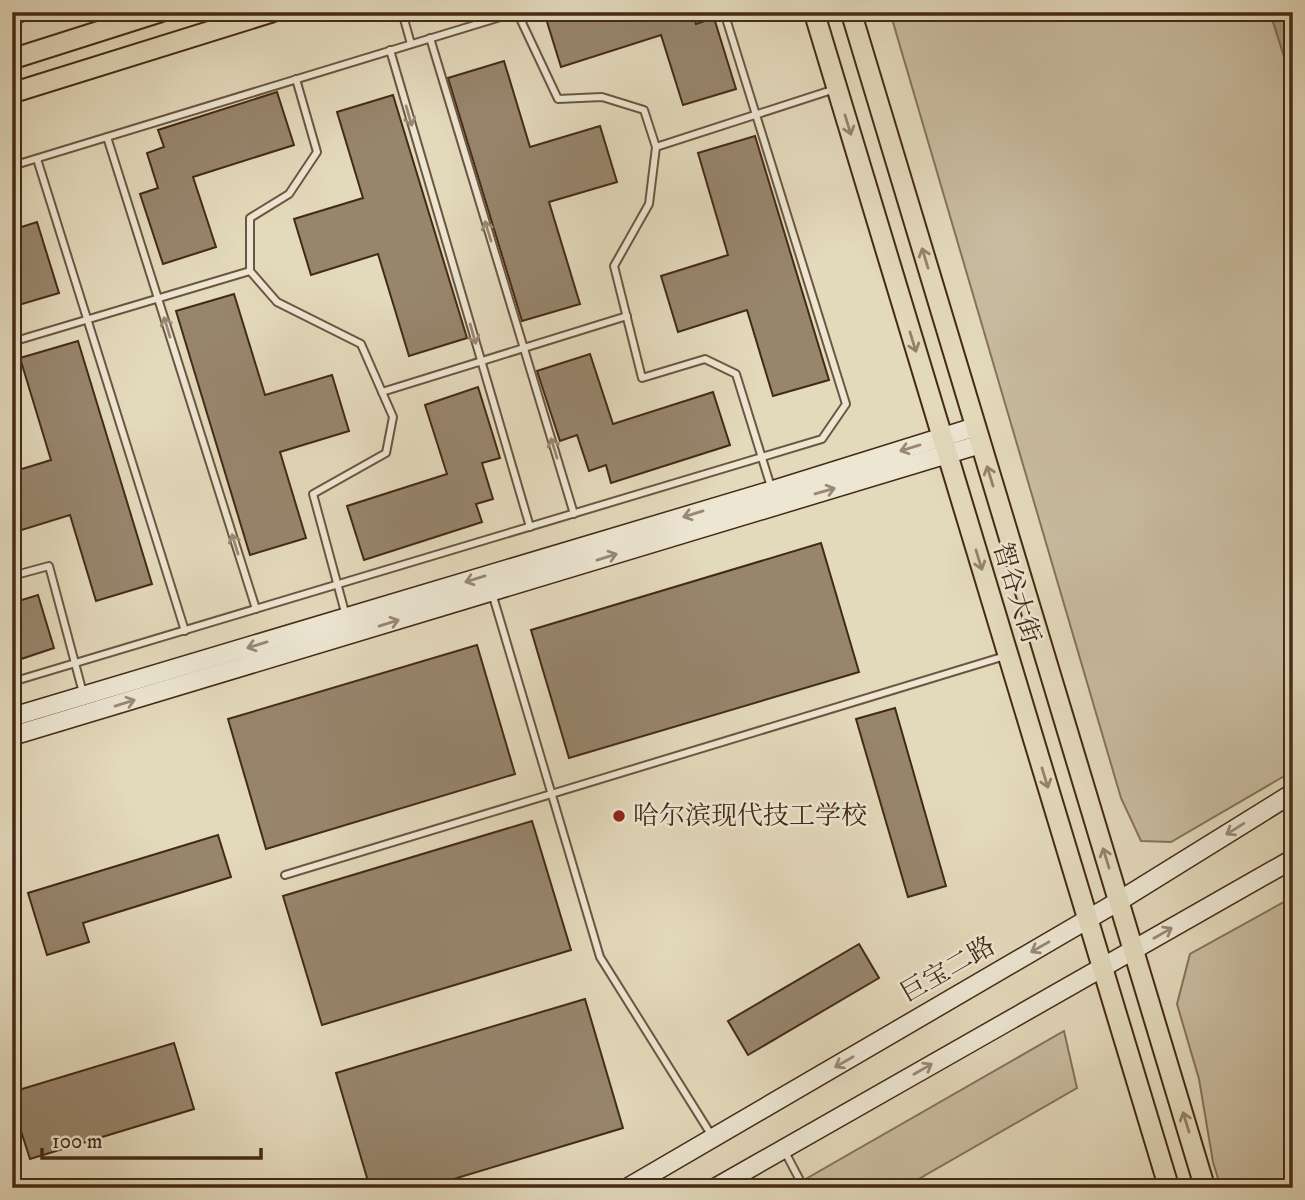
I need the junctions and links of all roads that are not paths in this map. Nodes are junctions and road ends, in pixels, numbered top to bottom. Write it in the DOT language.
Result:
graph roads {
  1 [pos="19,12"];
  2 [pos="160,12"];
  3 [pos="272,12"];
  4 [pos="401,12"];
  5 [pos="517,12"];
  6 [pos="724,12"];
  7 [pos="814,12"];
  8 [pos="851,12"];
  9 [pos="12,14"];
  10 [pos="429,38"];
  11 [pos="411,44"];
  12 [pos="390,50"];
  13 [pos="12,58"];
  14 [pos="296,79"];
  15 [pos="837,88"];
  16 [pos="12,93"];
  17 [pos="756,114"];
  18 [pos="107,137"];
  19 [pos="656,147"];
  20 [pos="37,159"];
  21 [pos="12,166"];
  22 [pos="250,271"];
  23 [pos="158,298"];
  24 [pos="627,316"];
  25 [pos="87,319"];
  26 [pos="12,342"];
  27 [pos="523,348"];
  28 [pos="481,361"];
  29 [pos="382,392"];
  30 [pos="978,435"];
  31 [pos="945,447"];
  32 [pos="762,457"];
  33 [pos="775,498"];
  34 [pos="573,514"];
  35 [pos="530,527"];
  36 [pos="12,576"];
  37 [pos="338,585"];
  38 [pos="492,592"];
  39 [pos="256,609"];
  40 [pos="349,626"];
  41 [pos="185,631"];
  42 [pos="1007,655"];
  43 [pos="76,663"];
  44 [pos="12,682"];
  45 [pos="85,705"];
  46 [pos="12,717"];
  47 [pos="12,736"];
  48 [pos="1293,793"];
  49 [pos="552,794"];
  50 [pos="1293,859"];
  51 [pos="285,875"];
  52 [pos="1119,901"];
  53 [pos="1088,919"];
  54 [pos="1134,950"];
  55 [pos="1101,967"];
  56 [pos="713,1138"];
  57 [pos="783,1148"];
  58 [pos="628,1188"];
  59 [pos="715,1188"];
  60 [pos="804,1188"];
  61 [pos="1169,1188"];
  62 [pos="1205,1188"];
  1 -- 9 [label="main road"];
  2 -- 13 [label="main road"];
  3 -- 16 [label="main road"];
  4 -- 11 [label="lane"];
  5 -- 10 [label="lane"];
  5 -- 19 [label="lane"];
  6 -- 17 [label="lane"];
  7 -- 15 [label="main road, 智谷大街"];
  30 -- 8 [label="main road, 智谷大街, one-way"];
  10 -- 11 [label="lane"];
  27 -- 10 [label="lane, one-way"];
  11 -- 12 [label="lane"];
  12 -- 14 [label="lane"];
  12 -- 28 [label="lane, one-way"];
  14 -- 18 [label="lane"];
  14 -- 22 [label="lane"];
  15 -- 17 [label="lane"];
  15 -- 31 [label="main road, 智谷大街, one-way"];
  17 -- 19 [label="lane"];
  17 -- 32 [label="lane"];
  18 -- 20 [label="lane"];
  18 -- 23 [label="lane"];
  19 -- 24 [label="lane"];
  20 -- 21 [label="lane"];
  20 -- 25 [label="lane"];
  22 -- 23 [label="lane"];
  22 -- 29 [label="lane"];
  23 -- 25 [label="lane"];
  39 -- 23 [label="lane, one-way"];
  24 -- 27 [label="lane"];
  24 -- 32 [label="lane"];
  25 -- 26 [label="lane"];
  25 -- 41 [label="lane"];
  27 -- 28 [label="lane"];
  34 -- 27 [label="lane, one-way"];
  28 -- 29 [label="lane"];
  28 -- 35 [label="lane"];
  29 -- 37 [label="lane"];
  30 -- 31 [label="street"];
  52 -- 30 [label="main road, 智谷大街, one-way"];
  31 -- 33 [label="street"];
  31 -- 42 [label="main road, 智谷大街, one-way"];
  32 -- 33 [label="lane"];
  32 -- 34 [label="lane"];
  38 -- 33 [label="street, one-way"];
  33 -- 40 [label="street, one-way"];
  34 -- 35 [label="lane"];
  35 -- 37 [label="lane"];
  36 -- 43 [label="lane"];
  37 -- 39 [label="lane"];
  37 -- 40 [label="lane"];
  40 -- 38 [label="street, one-way"];
  38 -- 49 [label="lane"];
  39 -- 41 [label="lane"];
  40 -- 45 [label="street"];
  41 -- 43 [label="lane"];
  42 -- 49 [label="lane"];
  42 -- 53 [label="main road, 智谷大街, one-way"];
  43 -- 44 [label="lane"];
  43 -- 45 [label="lane"];
  45 -- 46 [label="street"];
  45 -- 47 [label="street"];
  48 -- 52 [label="street, 巨宝二路, one-way"];
  49 -- 51 [label="lane"];
  49 -- 56 [label="lane"];
  54 -- 50 [label="street, one-way"];
  52 -- 53 [label="street, 巨宝二路"];
  52 -- 54 [label="main road, 智谷大街"];
  53 -- 55 [label="main road, 智谷大街"];
  53 -- 56 [label="street, 巨宝二路, one-way"];
  54 -- 55 [label="street"];
  62 -- 54 [label="main road, 智谷大街, one-way"];
  57 -- 55 [label="street, one-way"];
  55 -- 61 [label="main road, 智谷大街"];
  56 -- 58 [label="street, 巨宝二路"];
  57 -- 59 [label="street"];
  57 -- 60 [label="lane"];
}
